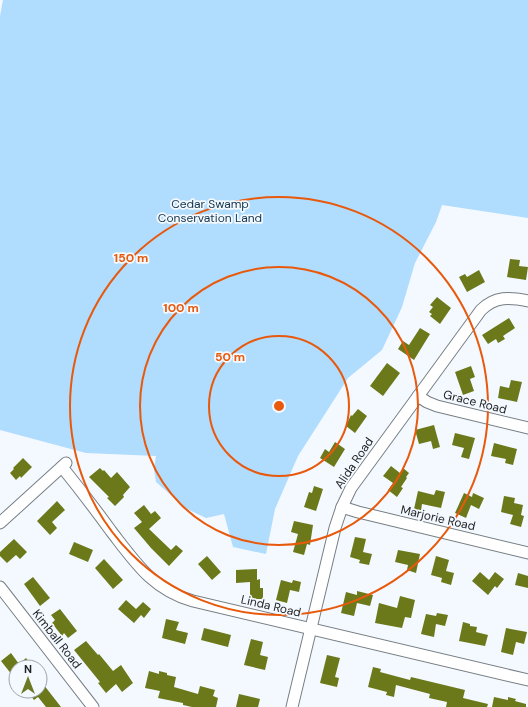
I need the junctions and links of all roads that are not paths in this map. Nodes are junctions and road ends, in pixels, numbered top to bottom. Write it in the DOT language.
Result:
graph roads {
  1 [pos="528,301"];
  2 [pos="418,396"];
  3 [pos="528,428"];
  4 [pos="342,506"];
  5 [pos="0,523"];
  6 [pos="528,553"];
  7 [pos="0,587"];
  8 [pos="311,629"];
  9 [pos="528,680"];
  10 [pos="93,707"];
  11 [pos="292,707"];
  1 -- 2 [label="street, Alida Road"];
  2 -- 3 [label="street, Grace Road"];
  2 -- 4 [label="street, Alida Road"];
  4 -- 6 [label="street, Marjorie Road"];
  4 -- 8 [label="street, Alida Road"];
  5 -- 8 [label="street, Linda Road"];
  7 -- 10 [label="street, Kimball Road"];
  8 -- 9 [label="street, Linda Road"];
  8 -- 11 [label="street, Alida Road"];
}
